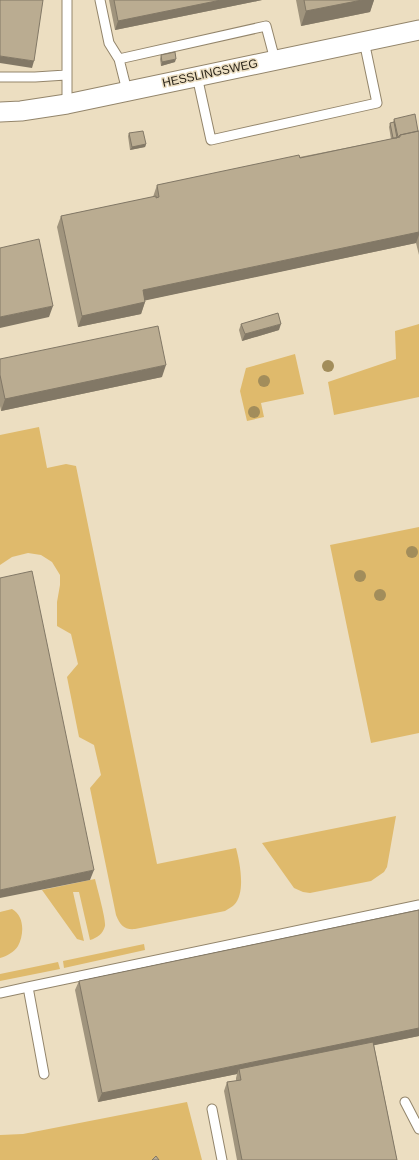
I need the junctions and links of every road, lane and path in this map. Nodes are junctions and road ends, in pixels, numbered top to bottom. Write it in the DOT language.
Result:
graph roads {
  1 [pos="67,0"];
  2 [pos="100,0"];
  3 [pos="419,30"];
  4 [pos="364,41"];
  5 [pos="119,58"];
  6 [pos="275,60"];
  7 [pos="66,75"];
  8 [pos="197,76"];
  9 [pos="0,77"];
  10 [pos="127,91"];
  11 [pos="67,104"];
  12 [pos="0,112"];
  13 [pos="419,905"];
  14 [pos="28,987"];
  15 [pos="0,993"];
  16 [pos="44,1074"];
  17 [pos="406,1102"];
  18 [pos="212,1109"];
  19 [pos="419,1130"];
  20 [pos="222,1160"];
  1 -- 7 [label="lane"];
  2 -- 5 [label="lane"];
  3 -- 4 [label="street, HESSLINGSWEG"];
  4 -- 6 [label="street, HESSLINGSWEG"];
  4 -- 8 [label="lane"];
  5 -- 6 [label="lane"];
  5 -- 10 [label="lane"];
  6 -- 8 [label="street, HESSLINGSWEG"];
  7 -- 9 [label="lane"];
  7 -- 11 [label="lane"];
  8 -- 10 [label="street, HESSLINGSWEG"];
  10 -- 11 [label="street, HESSLINGSWEG"];
  11 -- 12 [label="street, HESSLINGSWEG"];
  13 -- 14 [label="lane"];
  14 -- 15 [label="lane"];
  14 -- 16 [label="lane"];
  17 -- 19 [label="lane"];
  18 -- 20 [label="lane"];
}
